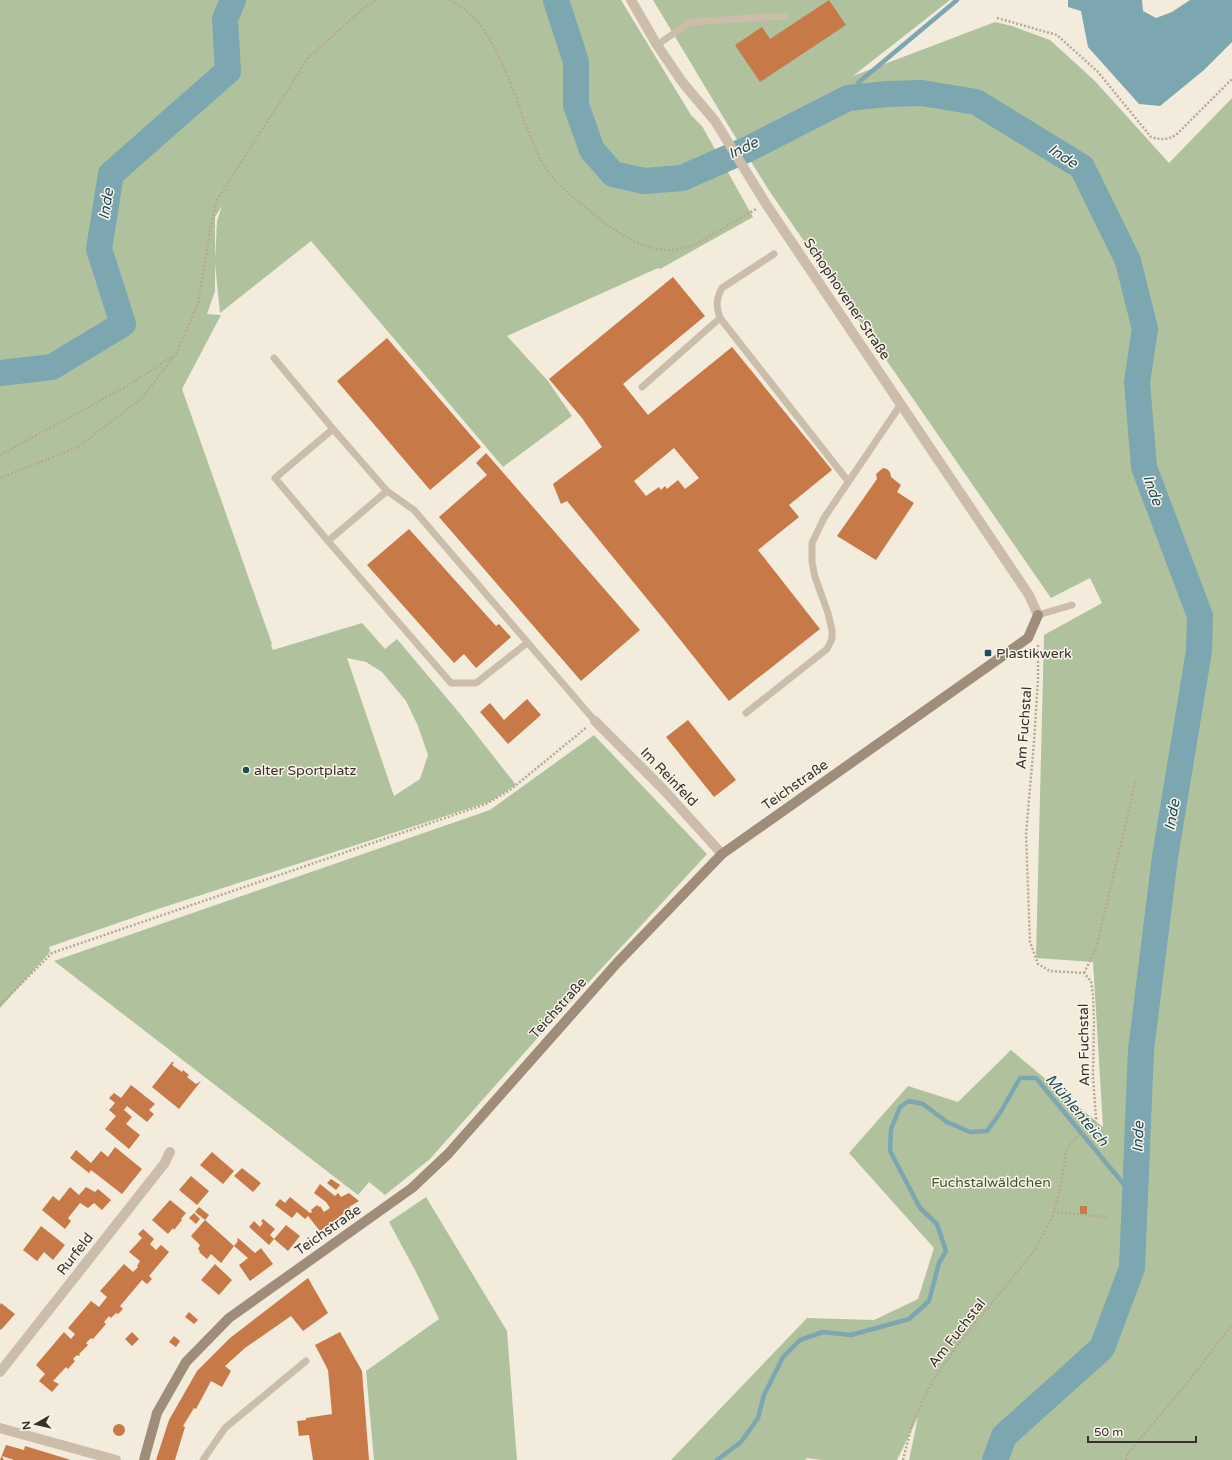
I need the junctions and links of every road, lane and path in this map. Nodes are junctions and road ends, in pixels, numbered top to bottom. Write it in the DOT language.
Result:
graph roads {
  1 [pos="378,0"];
  2 [pos="450,0"];
  3 [pos="631,0"];
  4 [pos="785,16"];
  5 [pos="997,18"];
  6 [pos="657,45"];
  7 [pos="1232,78"];
  8 [pos="766,204"];
  9 [pos="774,254"];
  10 [pos="720,318"];
  11 [pos="176,354"];
  12 [pos="274,358"];
  13 [pos="642,387"];
  14 [pos="900,404"];
  15 [pos="333,429"];
  16 [pos="0,455"];
  17 [pos="0,478"];
  18 [pos="848,480"];
  19 [pos="387,491"];
  20 [pos="328,541"];
  21 [pos="1072,605"];
  22 [pos="1038,615"];
  23 [pos="527,643"];
  24 [pos="1038,643"];
  25 [pos="746,713"];
  26 [pos="595,721"];
  27 [pos="1136,780"];
  28 [pos="722,854"];
  29 [pos="1084,973"];
  30 [pos="0,1005"];
  31 [pos="170,1152"];
  32 [pos="1053,1212"];
  33 [pos="1106,1217"];
  34 [pos="1232,1326"];
  35 [pos="306,1361"];
  36 [pos="0,1372"];
  37 [pos="0,1428"];
  38 [pos="116,1460"];
  39 [pos="144,1460"];
  40 [pos="203,1460"];
  41 [pos="903,1460"];
  42 [pos="1126,1460"];
  1 -- 11 [label="path"];
  2 -- 8 [label="path"];
  3 -- 6 [label="street, Schophovener Straße"];
  4 -- 6 [label="lane"];
  5 -- 7 [label="path"];
  6 -- 8 [label="street, Schophovener Straße"];
  8 -- 14 [label="street, Schophovener Straße"];
  9 -- 10 [label="lane"];
  10 -- 13 [label="lane"];
  10 -- 18 [label="lane"];
  11 -- 16 [label="path"];
  11 -- 17 [label="path"];
  12 -- 15 [label="lane"];
  14 -- 18 [label="lane"];
  14 -- 22 [label="street, Schophovener Straße"];
  15 -- 19 [label="lane"];
  15 -- 20 [label="lane"];
  18 -- 25 [label="lane"];
  19 -- 20 [label="lane"];
  19 -- 23 [label="lane"];
  20 -- 23 [label="lane"];
  21 -- 22 [label="lane"];
  22 -- 28 [label="main road, Teichstraße"];
  23 -- 26 [label="lane"];
  24 -- 29 [label="path, Am Fuchstal"];
  26 -- 28 [label="street, Im Reinfeld"];
  26 -- 30 [label="path"];
  27 -- 29 [label="path"];
  28 -- 39 [label="main road, Teichstraße"];
  29 -- 32 [label="path, Am Fuchstal"];
  31 -- 36 [label="street, Rurfeld"];
  32 -- 33 [label="path"];
  32 -- 41 [label="path, Am Fuchstal"];
  34 -- 42 [label="path"];
  35 -- 40 [label="lane"];
  37 -- 38 [label="street"];
}
